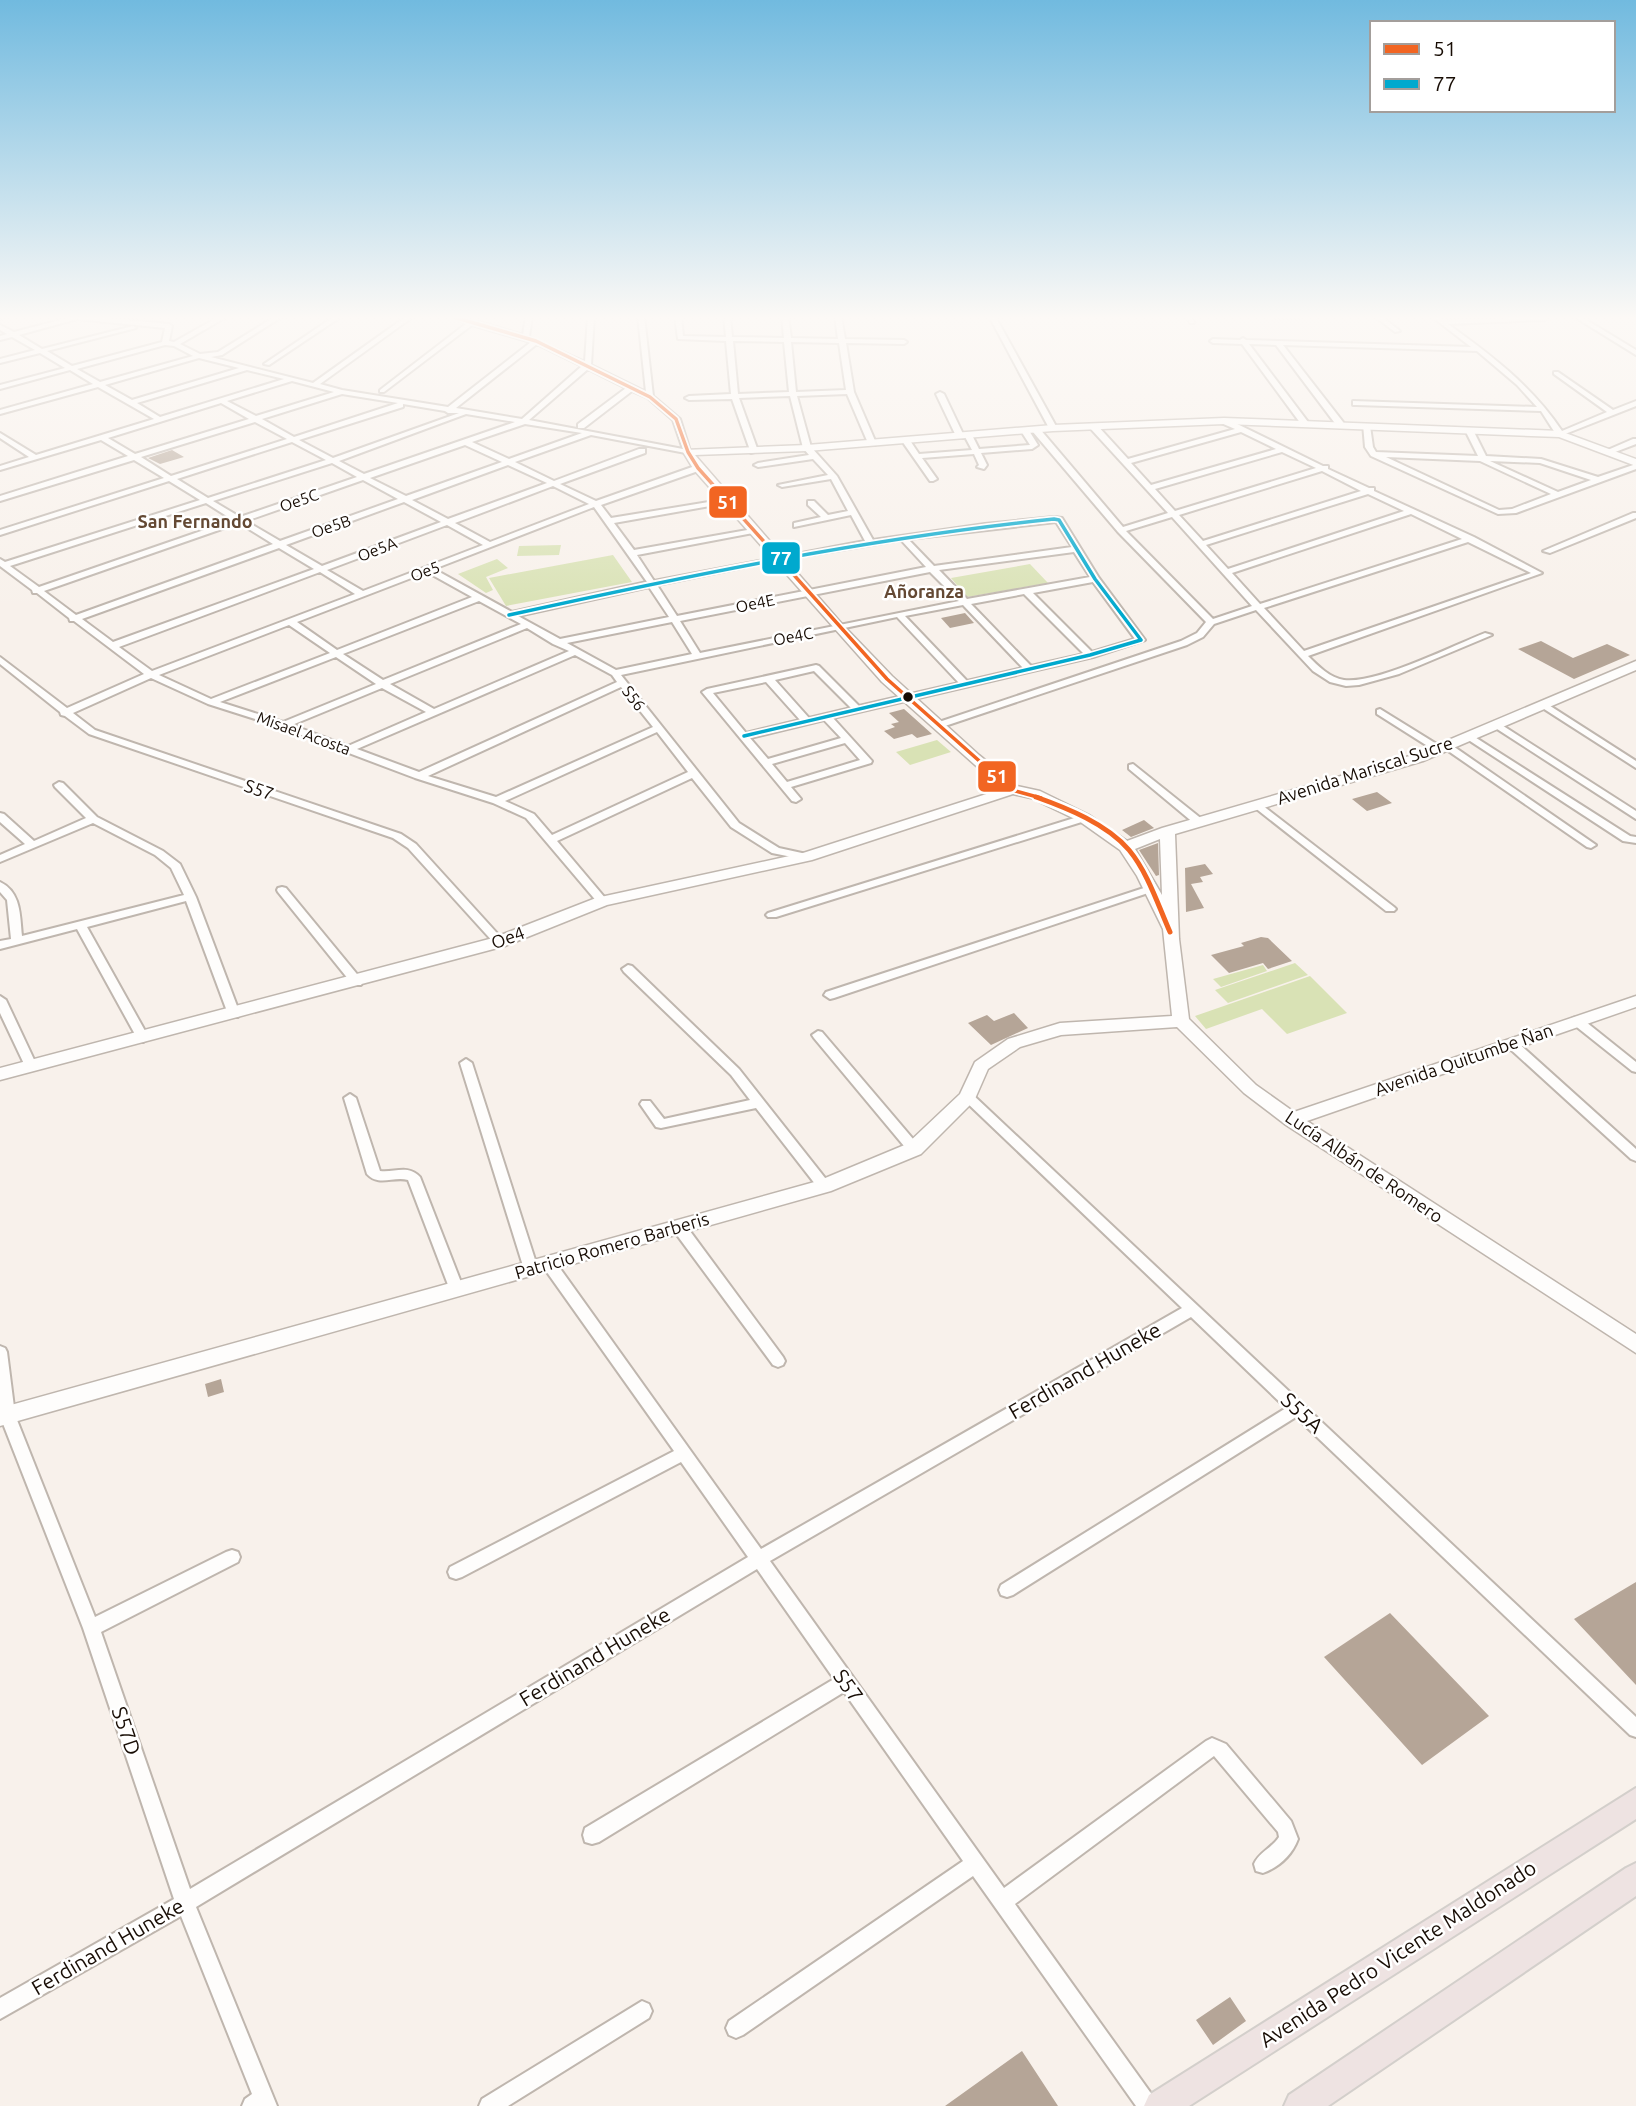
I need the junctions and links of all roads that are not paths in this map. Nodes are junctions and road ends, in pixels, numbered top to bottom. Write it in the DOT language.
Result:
graph roads {
  1 [pos="151,414"];
  2 [pos="176,414"];
  3 [pos="247,414"];
  4 [pos="271,414"];
  5 [pos="368,414"];
  6 [pos="461,414"];
  7 [pos="473,414"];
  8 [pos="532,414"];
  9 [pos="596,414"];
  10 [pos="670,414"];
  11 [pos="740,414"];
  12 [pos="798,414"];
  13 [pos="860,414"];
  14 [pos="952,414"];
  15 [pos="1046,414"];
  16 [pos="1298,414"];
  17 [pos="1332,414"];
  18 [pos="1547,414"];
  19 [pos="1607,414"];
  20 [pos="159,419"];
  21 [pos="256,419"];
  22 [pos="1224,421"];
  23 [pos="523,422"];
  24 [pos="1304,422"];
  25 [pos="1340,425"];
  26 [pos="581,426"];
  27 [pos="1093,426"];
  28 [pos="1366,426"];
  29 [pos="1053,428"];
  30 [pos="1030,430"];
  31 [pos="1241,430"];
  32 [pos="1469,430"];
  33 [pos="589,433"];
  34 [pos="1560,434"];
  35 [pos="964,436"];
  36 [pos="2,438"];
  37 [pos="103,438"];
  38 [pos="292,438"];
  39 [pos="906,441"];
  40 [pos="1636,441"];
  41 [pos="466,442"];
  42 [pos="872,443"];
  43 [pos="807,448"];
  44 [pos="1283,449"];
  45 [pos="642,451"];
  46 [pos="750,451"];
  47 [pos="688,452"];
  48 [pos="975,452"];
  49 [pos="1607,452"];
  50 [pos="1374,454"];
  51 [pos="816,456"];
  52 [pos="918,456"];
  53 [pos="36,458"];
  54 [pos="135,458"];
  55 [pos="1480,458"];
  56 [pos="334,460"];
  57 [pos="508,462"];
  58 [pos="1127,462"];
  59 [pos="1636,464"];
  60 [pos="758,465"];
  61 [pos="981,467"];
  62 [pos="0,468"];
  63 [pos="698,468"];
  64 [pos="1325,468"];
  65 [pos="833,477"];
  66 [pos="364,478"];
  67 [pos="169,479"];
  68 [pos="933,479"];
  69 [pos="1599,480"];
  70 [pos="554,482"];
  71 [pos="782,485"];
  72 [pos="1150,488"];
  73 [pos="1371,490"];
  74 [pos="1559,495"];
  75 [pos="0,499"];
  76 [pos="209,500"];
  77 [pos="406,500"];
  78 [pos="727,501"];
  79 [pos="811,503"];
  80 [pos="596,504"];
  81 [pos="1413,511"];
  82 [pos="853,512"];
  83 [pos="1174,514"];
  84 [pos="1636,515"];
  85 [pos="826,518"];
  86 [pos="239,521"];
  87 [pos="609,521"];
  88 [pos="447,523"];
  89 [pos="797,525"];
  90 [pos="1121,530"];
  91 [pos="753,531"];
  92 [pos="0,533"];
  93 [pos="903,538"];
  94 [pos="1471,540"];
  95 [pos="870,542"];
  96 [pos="1202,544"];
  97 [pos="278,545"];
  98 [pos="490,545"];
  99 [pos="1078,549"];
  100 [pos="1547,551"];
  101 [pos="632,553"];
  102 [pos="779,560"];
  103 [pos="2,563"];
  104 [pos="322,569"];
  105 [pos="930,569"];
  106 [pos="430,570"];
  107 [pos="1227,572"];
  108 [pos="1095,579"];
  109 [pos="652,584"];
  110 [pos="36,591"];
  111 [pos="1026,591"];
  112 [pos="808,592"];
  113 [pos="362,594"];
  114 [pos="478,598"];
  115 [pos="962,602"];
  116 [pos="1259,607"];
  117 [pos="899,614"];
  118 [pos="509,615"];
  119 [pos="73,619"];
  120 [pos="677,620"];
  121 [pos="1211,622"];
  122 [pos="292,623"];
  123 [pos="526,625"];
  124 [pos="838,627"];
  125 [pos="1489,635"];
  126 [pos="556,642"];
  127 [pos="112,646"];
  128 [pos="574,652"];
  129 [pos="336,653"];
  130 [pos="1090,655"];
  131 [pos="1304,655"];
  132 [pos="698,656"];
  133 [pos="0,660"];
  134 [pos="1028,668"];
  135 [pos="1634,669"];
  136 [pos="615,673"];
  137 [pos="151,676"];
  138 [pos="769,679"];
  139 [pos="381,683"];
  140 [pos="622,683"];
  141 [pos="964,683"];
  142 [pos="908,697"];
  143 [pos="211,702"];
  144 [pos="1544,705"];
  145 [pos="858,710"];
  146 [pos="1380,712"];
  147 [pos="64,713"];
  148 [pos="435,713"];
  149 [pos="826,716"];
  150 [pos="807,722"];
  151 [pos="283,725"];
  152 [pos="939,725"];
  153 [pos="1497,725"];
  154 [pos="658,728"];
  155 [pos="744,736"];
  156 [pos="1470,737"];
  157 [pos="848,739"];
  158 [pos="1443,748"];
  159 [pos="349,749"];
  160 [pos="765,763"];
  161 [pos="1636,765"];
  162 [pos="1133,767"];
  163 [pos="694,773"];
  164 [pos="419,776"];
  165 [pos="59,785"];
  166 [pos="786,785"];
  167 [pos="1012,790"];
  168 [pos="796,799"];
  169 [pos="497,801"];
  170 [pos="1258,805"];
  171 [pos="0,816"];
  172 [pos="1636,816"];
  173 [pos="1084,818"];
  174 [pos="93,819"];
  175 [pos="1199,821"];
  176 [pos="1167,831"];
  177 [pos="551,840"];
  178 [pos="1636,840"];
  179 [pos="32,845"];
  180 [pos="1591,845"];
  181 [pos="1126,847"];
  182 [pos="807,857"];
  183 [pos="0,859"];
  184 [pos="1170,874"];
  185 [pos="1147,882"];
  186 [pos="0,885"];
  187 [pos="282,890"];
  188 [pos="190,897"];
  189 [pos="602,901"];
  190 [pos="1390,909"];
  191 [pos="772,915"];
  192 [pos="80,925"];
  193 [pos="1170,932"];
  194 [pos="18,941"];
  195 [pos="499,942"];
  196 [pos="0,945"];
  197 [pos="628,970"];
  198 [pos="357,982"];
  199 [pos="830,995"];
  200 [pos="0,1000"];
  201 [pos="1636,1000"];
  202 [pos="233,1014"];
  203 [pos="1181,1021"];
  204 [pos="1577,1021"];
  205 [pos="818,1035"];
  206 [pos="143,1038"];
  207 [pos="1512,1044"];
  208 [pos="466,1063"];
  209 [pos="31,1066"];
  210 [pos="1636,1068"];
  211 [pos="0,1074"];
  212 [pos="968,1097"];
  213 [pos="350,1098"];
  214 [pos="758,1103"];
  215 [pos="646,1104"];
  216 [pos="1292,1120"];
  217 [pos="914,1149"];
  218 [pos="1636,1156"];
  219 [pos="824,1186"];
  220 [pos="679,1227"];
  221 [pos="540,1266"];
  222 [pos="457,1290"];
  223 [pos="1193,1309"];
  224 [pos="1636,1345"];
  225 [pos="0,1352"];
  226 [pos="778,1361"];
  227 [pos="1298,1408"];
  228 [pos="4,1416"];
  229 [pos="685,1453"];
  230 [pos="232,1557"];
  231 [pos="759,1559"];
  232 [pos="456,1572"];
  233 [pos="1007,1590"];
  234 [pos="91,1628"];
  235 [pos="845,1682"];
  236 [pos="1636,1729"];
  237 [pos="1636,1802"];
  238 [pos="592,1835"];
  239 [pos="976,1863"];
  240 [pos="1263,1864"];
  241 [pos="1636,1878"];
  242 [pos="1003,1901"];
  243 [pos="186,1903"];
  244 [pos="0,2009"];
  245 [pos="642,2011"];
  246 [pos="736,2028"];
  247 [pos="261,2104"];
  248 [pos="489,2106"];
  249 [pos="1148,2106"];
  250 [pos="1160,2106"];
  251 [pos="1300,2106"];
  1 -- 20 [label="street"];
  2 -- 20 [label="street"];
  3 -- 21 [label="street"];
  4 -- 21 [label="street"];
  5 -- 38 [label="street"];
  6 -- 56 [label="street"];
  7 -- 23 [label="street"];
  8 -- 23 [label="street"];
  9 -- 26 [label="street"];
  10 -- 47 [label="street"];
  11 -- 46 [label="street"];
  12 -- 43 [label="street"];
  13 -- 42 [label="street"];
  14 -- 35 [label="street"];
  15 -- 29 [label="street"];
  16 -- 24 [label="street"];
  17 -- 25 [label="street"];
  18 -- 34 [label="street"];
  19 -- 34 [label="street"];
  20 -- 37 [label="street"];
  21 -- 38 [label="street"];
  21 -- 54 [label="street"];
  22 -- 24 [label="street"];
  22 -- 27 [label="street"];
  22 -- 31 [label="street"];
  23 -- 33 [label="street"];
  23 -- 41 [label="street, Oe5C"];
  24 -- 25 [label="street"];
  25 -- 28 [label="street"];
  27 -- 29 [label="street"];
  27 -- 58 [label="street"];
  28 -- 32 [label="street"];
  28 -- 50 [label="street"];
  29 -- 30 [label="street"];
  30 -- 35 [label="street"];
  30 -- 48 [label="street"];
  30 -- 90 [label="street"];
  31 -- 44 [label="street"];
  31 -- 58 [label="street"];
  32 -- 34 [label="street"];
  32 -- 55 [label="street"];
  33 -- 47 [label="street"];
  33 -- 57 [label="street, Oe5B"];
  34 -- 49 [label="street"];
  35 -- 39 [label="street"];
  35 -- 48 [label="street"];
  36 -- 53 [label="street"];
  37 -- 53 [label="street"];
  37 -- 54 [label="street"];
  38 -- 56 [label="street"];
  38 -- 67 [label="street"];
  39 -- 42 [label="street"];
  39 -- 52 [label="street"];
  40 -- 49 [label="street"];
  41 -- 57 [label="street"];
  41 -- 66 [label="street, Oe5C"];
  42 -- 43 [label="street"];
  43 -- 46 [label="street"];
  43 -- 51 [label="street"];
  44 -- 64 [label="street"];
  44 -- 72 [label="street"];
  45 -- 70 [label="street, Oe5A"];
  46 -- 47 [label="street"];
  46 -- 63 [label="street"];
  47 -- 63 [label="street"];
  48 -- 52 [label="street"];
  48 -- 61 [label="street"];
  49 -- 59 [label="street"];
  50 -- 55 [label="street"];
  50 -- 74 [label="street"];
  51 -- 60 [label="street"];
  51 -- 65 [label="street"];
  52 -- 68 [label="street"];
  53 -- 62 [label="street"];
  54 -- 67 [label="street"];
  54 -- 75 [label="street"];
  55 -- 69 [label="street"];
  55 -- 74 [label="street"];
  56 -- 66 [label="street"];
  56 -- 76 [label="street"];
  57 -- 70 [label="street"];
  57 -- 77 [label="street, Oe5B"];
  58 -- 72 [label="street"];
  59 -- 69 [label="street"];
  63 -- 78 [label="street"];
  63 -- 80 [label="street, Oe5"];
  64 -- 73 [label="street"];
  64 -- 83 [label="street"];
  65 -- 71 [label="street"];
  65 -- 82 [label="street"];
  66 -- 77 [label="street"];
  66 -- 86 [label="street, Oe5C"];
  67 -- 76 [label="street"];
  67 -- 92 [label="street"];
  69 -- 74 [label="street"];
  70 -- 80 [label="street"];
  70 -- 88 [label="street, Oe5A"];
  72 -- 83 [label="street"];
  73 -- 81 [label="street"];
  73 -- 96 [label="street"];
  76 -- 86 [label="street"];
  76 -- 103 [label="street"];
  77 -- 88 [label="street"];
  77 -- 97 [label="street, Oe5B"];
  78 -- 87 [label="street"];
  78 -- 91 [label="street"];
  79 -- 85 [label="street"];
  80 -- 87 [label="street"];
  80 -- 98 [label="street, Oe5"];
  81 -- 94 [label="street"];
  81 -- 107 [label="street"];
  82 -- 85 [label="street"];
  82 -- 95 [label="street"];
  83 -- 90 [label="street"];
  83 -- 96 [label="street"];
  84 -- 100 [label="street"];
  85 -- 89 [label="street"];
  86 -- 97 [label="street"];
  86 -- 110 [label="street, Oe5C"];
  87 -- 101 [label="street"];
  88 -- 98 [label="street"];
  88 -- 104 [label="street, Oe5A"];
  90 -- 121 [label="street"];
  91 -- 101 [label="street"];
  91 -- 102 [label="street"];
  93 -- 95 [label="street"];
  93 -- 99 [label="street"];
  93 -- 105 [label="street"];
  94 -- 116 [label="street"];
  94 -- 131 [label="street"];
  95 -- 102 [label="street"];
  96 -- 107 [label="street"];
  97 -- 104 [label="street"];
  97 -- 119 [label="street, Oe5B"];
  98 -- 106 [label="street, Oe5"];
  99 -- 105 [label="street, Oe4E"];
  99 -- 108 [label="street"];
  101 -- 109 [label="street"];
  102 -- 109 [label="street"];
  102 -- 112 [label="street"];
  103 -- 110 [label="street, Misael Acosta"];
  104 -- 113 [label="street"];
  104 -- 127 [label="street, Oe5A"];
  105 -- 112 [label="street, Oe4E"];
  105 -- 115 [label="street"];
  106 -- 113 [label="street, Oe5"];
  106 -- 114 [label="street, S56"];
  107 -- 116 [label="street"];
  108 -- 111 [label="street, Oe4C"];
  108 -- 130 [label="street"];
  109 -- 118 [label="street"];
  109 -- 120 [label="street"];
  110 -- 119 [label="street, Misael Acosta"];
  111 -- 115 [label="street, Oe4C"];
  111 -- 130 [label="street"];
  112 -- 120 [label="street, Oe4E"];
  112 -- 124 [label="street"];
  113 -- 122 [label="street, Oe5"];
  114 -- 118 [label="street, S56"];
  114 -- 129 [label="street"];
  115 -- 117 [label="street, Oe4C"];
  115 -- 134 [label="street"];
  116 -- 121 [label="street"];
  116 -- 131 [label="street"];
  117 -- 124 [label="street, Oe4C"];
  117 -- 141 [label="street"];
  118 -- 123 [label="street, S56"];
  119 -- 127 [label="street, Misael Acosta"];
  120 -- 126 [label="street, Oe4E"];
  120 -- 132 [label="street"];
  121 -- 152 [label="street"];
  122 -- 129 [label="street"];
  122 -- 137 [label="street, Oe5"];
  123 -- 126 [label="street, S56"];
  123 -- 139 [label="street"];
  124 -- 132 [label="street, Oe4C"];
  124 -- 142 [label="street"];
  125 -- 131 [label="street"];
  126 -- 128 [label="street, S56"];
  127 -- 137 [label="street, Misael Acosta"];
  128 -- 136 [label="street, S56"];
  128 -- 148 [label="street"];
  129 -- 139 [label="street"];
  129 -- 143 [label="street"];
  130 -- 134 [label="street"];
  132 -- 136 [label="street, Oe4C"];
  133 -- 147 [label="street, S57"];
  134 -- 141 [label="street"];
  135 -- 144 [label="street, Avenida Mariscal Sucre"];
  136 -- 140 [label="street, S56"];
  137 -- 143 [label="street, Misael Acosta"];
  137 -- 147 [label="street, Oe5"];
  138 -- 145 [label="street"];
  138 -- 150 [label="street"];
  138 -- 155 [label="street"];
  139 -- 148 [label="street"];
  139 -- 151 [label="street"];
  140 -- 154 [label="street, S56"];
  140 -- 164 [label="street"];
  141 -- 142 [label="street"];
  142 -- 145 [label="street"];
  142 -- 152 [label="street"];
  143 -- 151 [label="street, Misael Acosta"];
  144 -- 153 [label="street, Avenida Mariscal Sucre"];
  144 -- 161 [label="street"];
  145 -- 149 [label="street"];
  146 -- 158 [label="street"];
  147 -- 195 [label="street, S57"];
  148 -- 159 [label="street"];
  149 -- 150 [label="street"];
  149 -- 157 [label="street"];
  150 -- 155 [label="street"];
  151 -- 159 [label="street, Misael Acosta"];
  152 -- 167 [label="street"];
  153 -- 156 [label="street, Avenida Mariscal Sucre"];
  153 -- 172 [label="street"];
  154 -- 163 [label="street, S56"];
  154 -- 169 [label="street"];
  155 -- 160 [label="street"];
  156 -- 158 [label="street, Avenida Mariscal Sucre"];
  156 -- 178 [label="street"];
  157 -- 160 [label="street"];
  157 -- 166 [label="street"];
  158 -- 170 [label="street, Avenida Mariscal Sucre"];
  158 -- 180 [label="street"];
  159 -- 164 [label="street, Misael Acosta"];
  160 -- 166 [label="street"];
  162 -- 175 [label="street"];
  163 -- 177 [label="street"];
  163 -- 182 [label="street, S56"];
  164 -- 169 [label="street, Misael Acosta"];
  165 -- 174 [label="street"];
  166 -- 168 [label="street"];
  167 -- 173 [label="street"];
  167 -- 182 [label="street, Oe4"];
  169 -- 177 [label="street, Misael Acosta"];
  170 -- 175 [label="street, Avenida Mariscal Sucre"];
  170 -- 190 [label="street"];
  171 -- 179 [label="street"];
  173 -- 181 [label="street"];
  173 -- 191 [label="street"];
  174 -- 179 [label="street"];
  174 -- 188 [label="street"];
  175 -- 176 [label="street, Avenida Mariscal Sucre"];
  176 -- 181 [label="street, Avenida Mariscal Sucre"];
  176 -- 184 [label="street"];
  177 -- 189 [label="street, Misael Acosta"];
  179 -- 183 [label="street"];
  181 -- 185 [label="street"];
  182 -- 189 [label="street, Oe4"];
  184 -- 185 [label="street"];
  184 -- 193 [label="street"];
  185 -- 193 [label="street"];
  185 -- 199 [label="street"];
  186 -- 194 [label="street"];
  187 -- 198 [label="street"];
  188 -- 192 [label="street"];
  188 -- 202 [label="street"];
  189 -- 195 [label="street, Oe4"];
  192 -- 194 [label="street"];
  192 -- 206 [label="street"];
  193 -- 203 [label="street"];
  194 -- 196 [label="street"];
  195 -- 198 [label="street, Oe4"];
  197 -- 214 [label="street"];
  198 -- 202 [label="street, Oe4"];
  200 -- 209 [label="street"];
  201 -- 204 [label="street, Avenida Quitumbe Ñan"];
  202 -- 206 [label="street, Oe4"];
  203 -- 212 [label="street, Patricio Romero Barberis"];
  203 -- 216 [label="street, Lucía Albán de Romero"];
  204 -- 207 [label="street, Avenida Quitumbe Ñan"];
  204 -- 210 [label="street"];
  205 -- 217 [label="street"];
  206 -- 209 [label="street, Oe4"];
  207 -- 216 [label="street, Avenida Quitumbe Ñan"];
  207 -- 218 [label="street"];
  208 -- 221 [label="street, S57"];
  209 -- 211 [label="street, Oe4"];
  212 -- 217 [label="street, Patricio Romero Barberis"];
  212 -- 223 [label="street, S55A"];
  213 -- 222 [label="street"];
  214 -- 215 [label="street"];
  214 -- 219 [label="street"];
  216 -- 224 [label="street, Lucía Albán de Romero"];
  217 -- 219 [label="street, Patricio Romero Barberis"];
  219 -- 220 [label="street, Patricio Romero Barberis"];
  220 -- 221 [label="street, Patricio Romero Barberis"];
  220 -- 226 [label="street"];
  221 -- 222 [label="street, Patricio Romero Barberis"];
  221 -- 229 [label="street, S57"];
  222 -- 228 [label="street, Patricio Romero Barberis"];
  223 -- 227 [label="street, S55A"];
  223 -- 231 [label="street, Ferdinand Huneke"];
  225 -- 228 [label="street, S57D"];
  227 -- 233 [label="street"];
  227 -- 236 [label="street, S55A"];
  228 -- 234 [label="street, S57D"];
  229 -- 231 [label="street, S57"];
  229 -- 232 [label="street"];
  230 -- 234 [label="street"];
  231 -- 235 [label="street, S57"];
  231 -- 243 [label="street, Ferdinand Huneke"];
  234 -- 243 [label="street, S57D"];
  235 -- 238 [label="street"];
  235 -- 239 [label="street, S57"];
  237 -- 250 [label="main road, Avenida Pedro Vicente Maldonado"];
  239 -- 242 [label="street, S57"];
  239 -- 246 [label="street"];
  240 -- 242 [label="street"];
  241 -- 251 [label="main road"];
  242 -- 249 [label="street, S57"];
  243 -- 244 [label="street, Ferdinand Huneke"];
  243 -- 247 [label="street, S57D"];
  245 -- 248 [label="street"];
}
